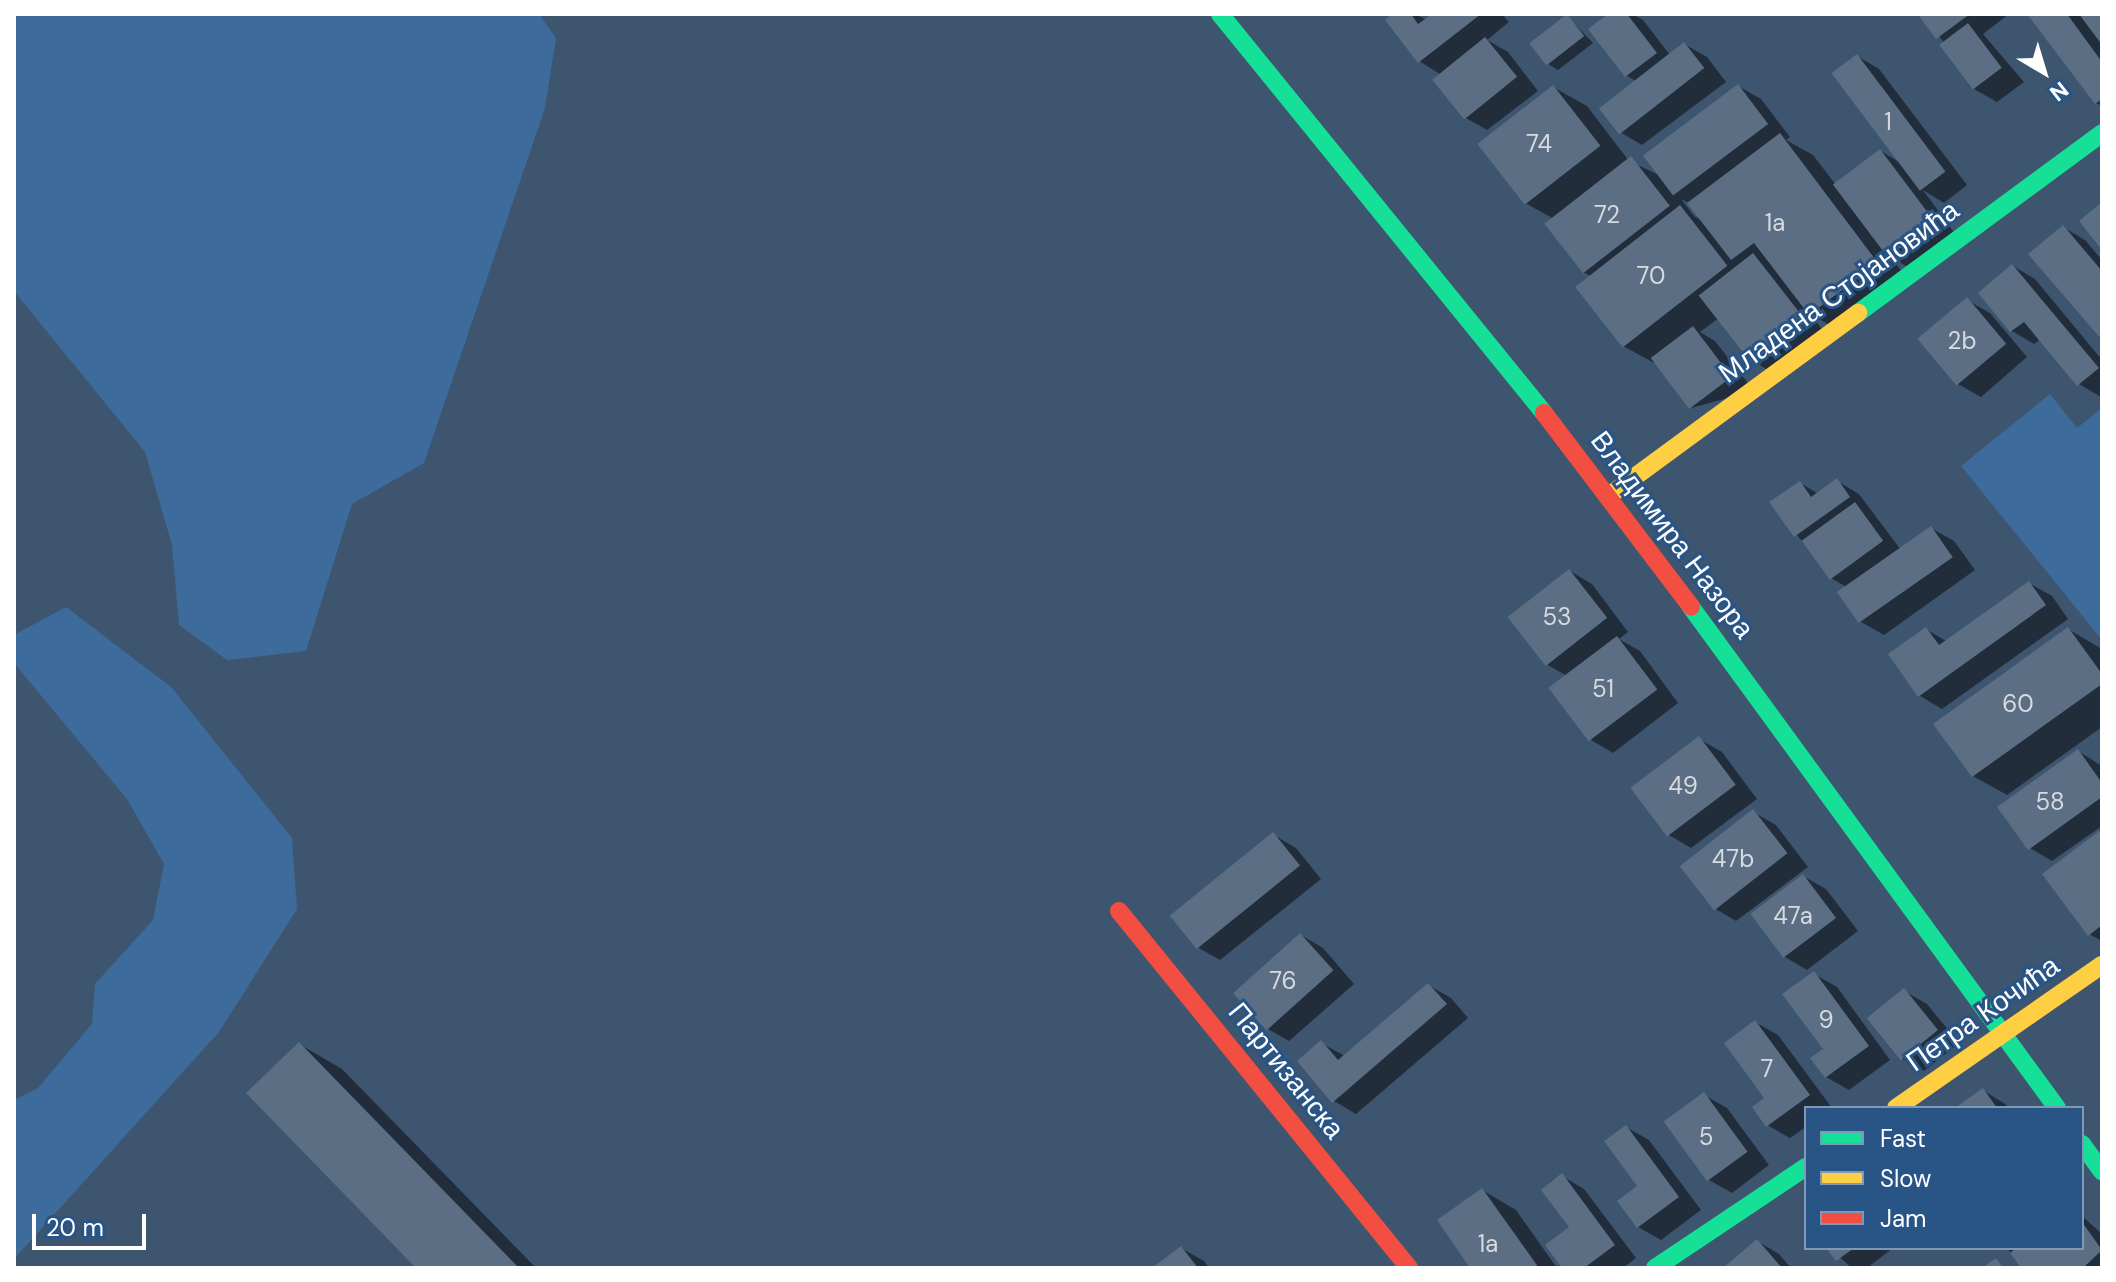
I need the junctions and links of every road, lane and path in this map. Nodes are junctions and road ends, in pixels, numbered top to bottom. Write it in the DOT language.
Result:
graph roads {
  1 [pos="1220,14"];
  2 [pos="2102,133"];
  3 [pos="1610,495"];
  4 [pos="1119,911"];
  5 [pos="2102,965"];
  6 [pos="2005,1035"];
  7 [pos="1899,1106"];
  8 [pos="2056,1106"];
  9 [pos="2084,1147"];
  10 [pos="1804,1168"];
  11 [pos="2102,1172"];
  12 [pos="1409,1268"];
  13 [pos="1655,1268"];
  1 -- 3 [label="street, Владимира Назора"];
  2 -- 3 [label="street, Младена Стојановића"];
  3 -- 6 [label="street, Владимира Назора"];
  4 -- 12 [label="street, Партизанска"];
  5 -- 6 [label="street, Петра Кочића"];
  6 -- 7 [label="street, Петра Кочића"];
  6 -- 8 [label="street, Владимира Назора"];
  9 -- 11 [label="street"];
  10 -- 13 [label="street"];
}
